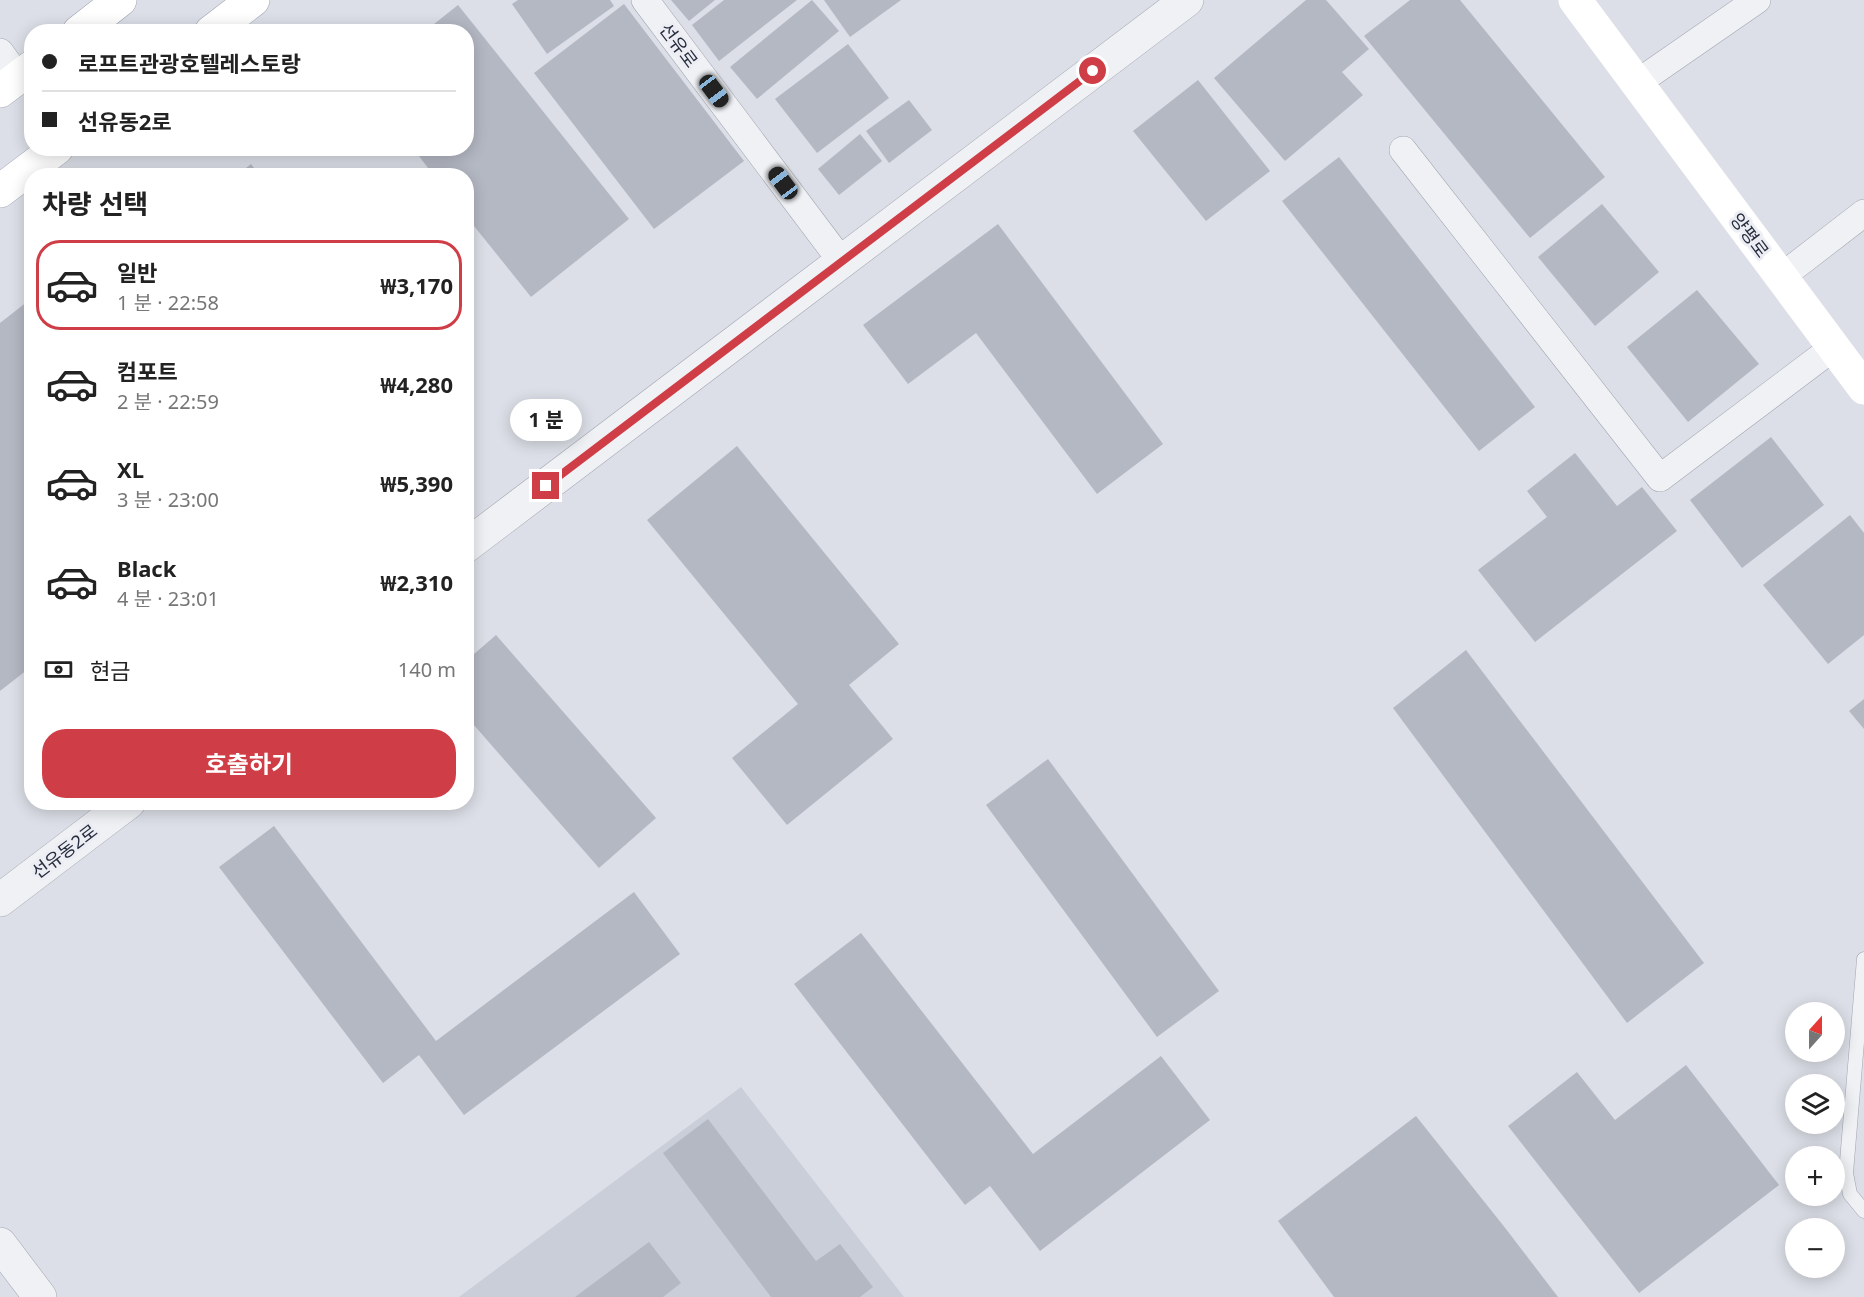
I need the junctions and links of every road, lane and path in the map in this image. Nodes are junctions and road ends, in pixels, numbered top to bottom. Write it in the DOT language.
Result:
graph roads {
  1 [pos="120,0"];
  2 [pos="253,0"];
  3 [pos="645,0"];
  4 [pos="1187,0"];
  5 [pos="1575,0"];
  6 [pos="1757,0"];
  7 [pos="89,24"];
  8 [pos="222,24"];
  9 [pos="1637,83"];
  10 [pos="1403,150"];
  11 [pos="46,156"];
  12 [pos="30,168"];
  13 [pos="24,173"];
  14 [pos="0,191"];
  15 [pos="1864,213"];
  16 [pos="842,262"];
  17 [pos="1781,277"];
  18 [pos="1834,347"];
  19 [pos="1864,388"];
  20 [pos="474,540"];
  21 [pos="118,810"];
  22 [pos="0,900"];
  23 [pos="1864,960"];
  24 [pos="1864,1211"];
  25 [pos="0,1244"];
  26 [pos="40,1297"];
  1 -- 7 [label="main road"];
  2 -- 8 [label="main road"];
  3 -- 16 [label="street, 선유로"];
  4 -- 16 [label="street"];
  5 -- 9 [label="main road, 양평로"];
  6 -- 9 [label="street"];
  9 -- 17 [label="main road, 양평로"];
  10 -- 18 [label="street"];
  11 -- 12 [label="main road"];
  13 -- 14 [label="main road"];
  15 -- 17 [label="street"];
  16 -- 20 [label="street"];
  17 -- 18 [label="main road, 양평로"];
  18 -- 19 [label="main road, 양평로"];
  21 -- 22 [label="street, 선유동2로"];
  23 -- 24 [label="lane"];
  25 -- 26 [label="street"];
}
